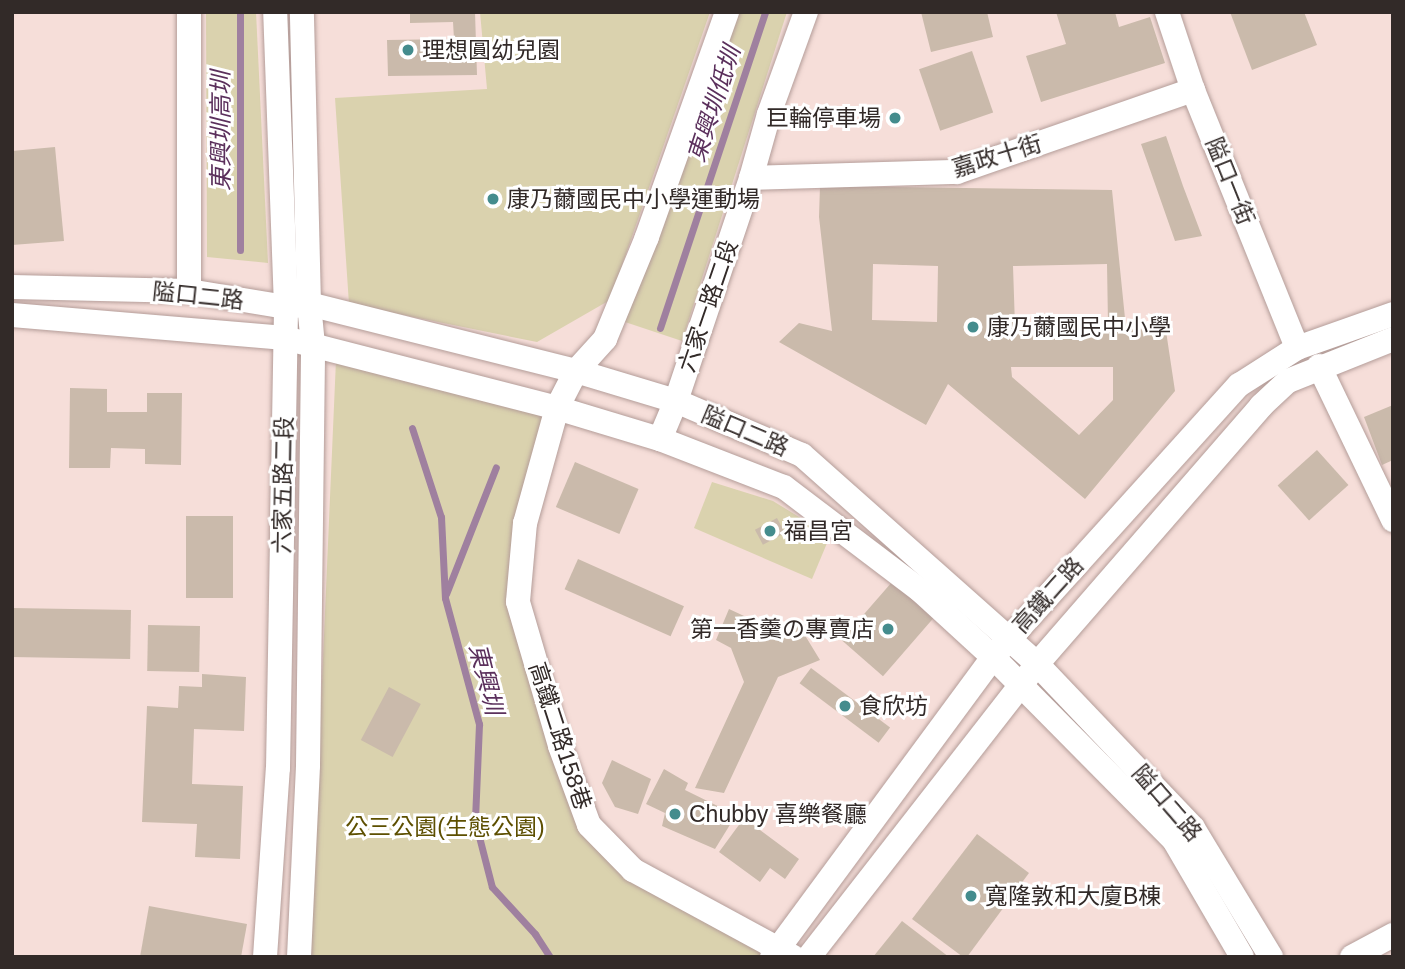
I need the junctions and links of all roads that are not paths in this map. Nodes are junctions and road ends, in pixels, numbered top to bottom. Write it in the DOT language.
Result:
graph roads {
  1 [pos="189,12"];
  2 [pos="275,12"];
  3 [pos="302,12"];
  4 [pos="727,12"];
  5 [pos="806,12"];
  6 [pos="1167,12"];
  7 [pos="1193,90"];
  8 [pos="751,178"];
  9 [pos="12,287"];
  10 [pos="188,292"];
  11 [pos="298,305"];
  12 [pos="1393,314"];
  13 [pos="12,315"];
  14 [pos="285,338"];
  15 [pos="1393,339"];
  16 [pos="313,345"];
  17 [pos="1297,348"];
  18 [pos="1319,366"];
  19 [pos="576,371"];
  20 [pos="676,401"];
  21 [pos="557,408"];
  22 [pos="660,439"];
  23 [pos="1393,520"];
  24 [pos="1009,638"];
  25 [pos="992,657"];
  26 [pos="1037,664"];
  27 [pos="1020,685"];
  28 [pos="1393,935"];
  29 [pos="782,953"];
  30 [pos="265,957"];
  31 [pos="299,957"];
  32 [pos="809,957"];
  33 [pos="1242,957"];
  34 [pos="1270,957"];
  35 [pos="1352,957"];
  1 -- 10 [label="street"];
  2 -- 11 [label="street, 六家五路二段"];
  3 -- 11 [label="street, 六家五路二段"];
  4 -- 19 [label="street"];
  5 -- 8 [label="street, 六家一路二段"];
  6 -- 7 [label="street, 隘口一街"];
  7 -- 8 [label="street, 嘉政十街"];
  7 -- 17 [label="street, 隘口一街"];
  8 -- 20 [label="street, 六家一路二段"];
  9 -- 10 [label="street, 隘口二路"];
  10 -- 11 [label="street, 隘口二路"];
  11 -- 14 [label="street, 六家五路二段"];
  11 -- 16 [label="street, 六家五路二段"];
  11 -- 19 [label="street, 隘口二路"];
  12 -- 17 [label="street, 高鐵二路"];
  13 -- 14 [label="street, 隘口二路"];
  14 -- 16 [label="street, 隘口二路"];
  14 -- 30 [label="street, 六家五路二段"];
  15 -- 18 [label="street, 高鐵二路"];
  16 -- 21 [label="street, 隘口二路"];
  16 -- 31 [label="street, 六家五路二段"];
  17 -- 24 [label="street, 高鐵二路"];
  18 -- 23 [label="street"];
  18 -- 26 [label="street, 高鐵二路"];
  19 -- 20 [label="street, 隘口二路"];
  19 -- 21 [label="street"];
  20 -- 22 [label="street, 六家一路二段"];
  20 -- 24 [label="street, 隘口二路"];
  21 -- 22 [label="street, 隘口二路"];
  21 -- 29 [label="street, 高鐵二路158巷"];
  22 -- 25 [label="street, 隘口二路"];
  24 -- 25 [label="street, 高鐵二路"];
  24 -- 26 [label="street, 隘口二路"];
  25 -- 27 [label="street, 隘口二路"];
  25 -- 29 [label="street, 高鐵二路"];
  26 -- 27 [label="street, 高鐵二路"];
  26 -- 34 [label="street, 隘口二路"];
  27 -- 32 [label="street, 高鐵二路"];
  27 -- 33 [label="street, 隘口二路"];
  28 -- 35 [label="street"];
}
